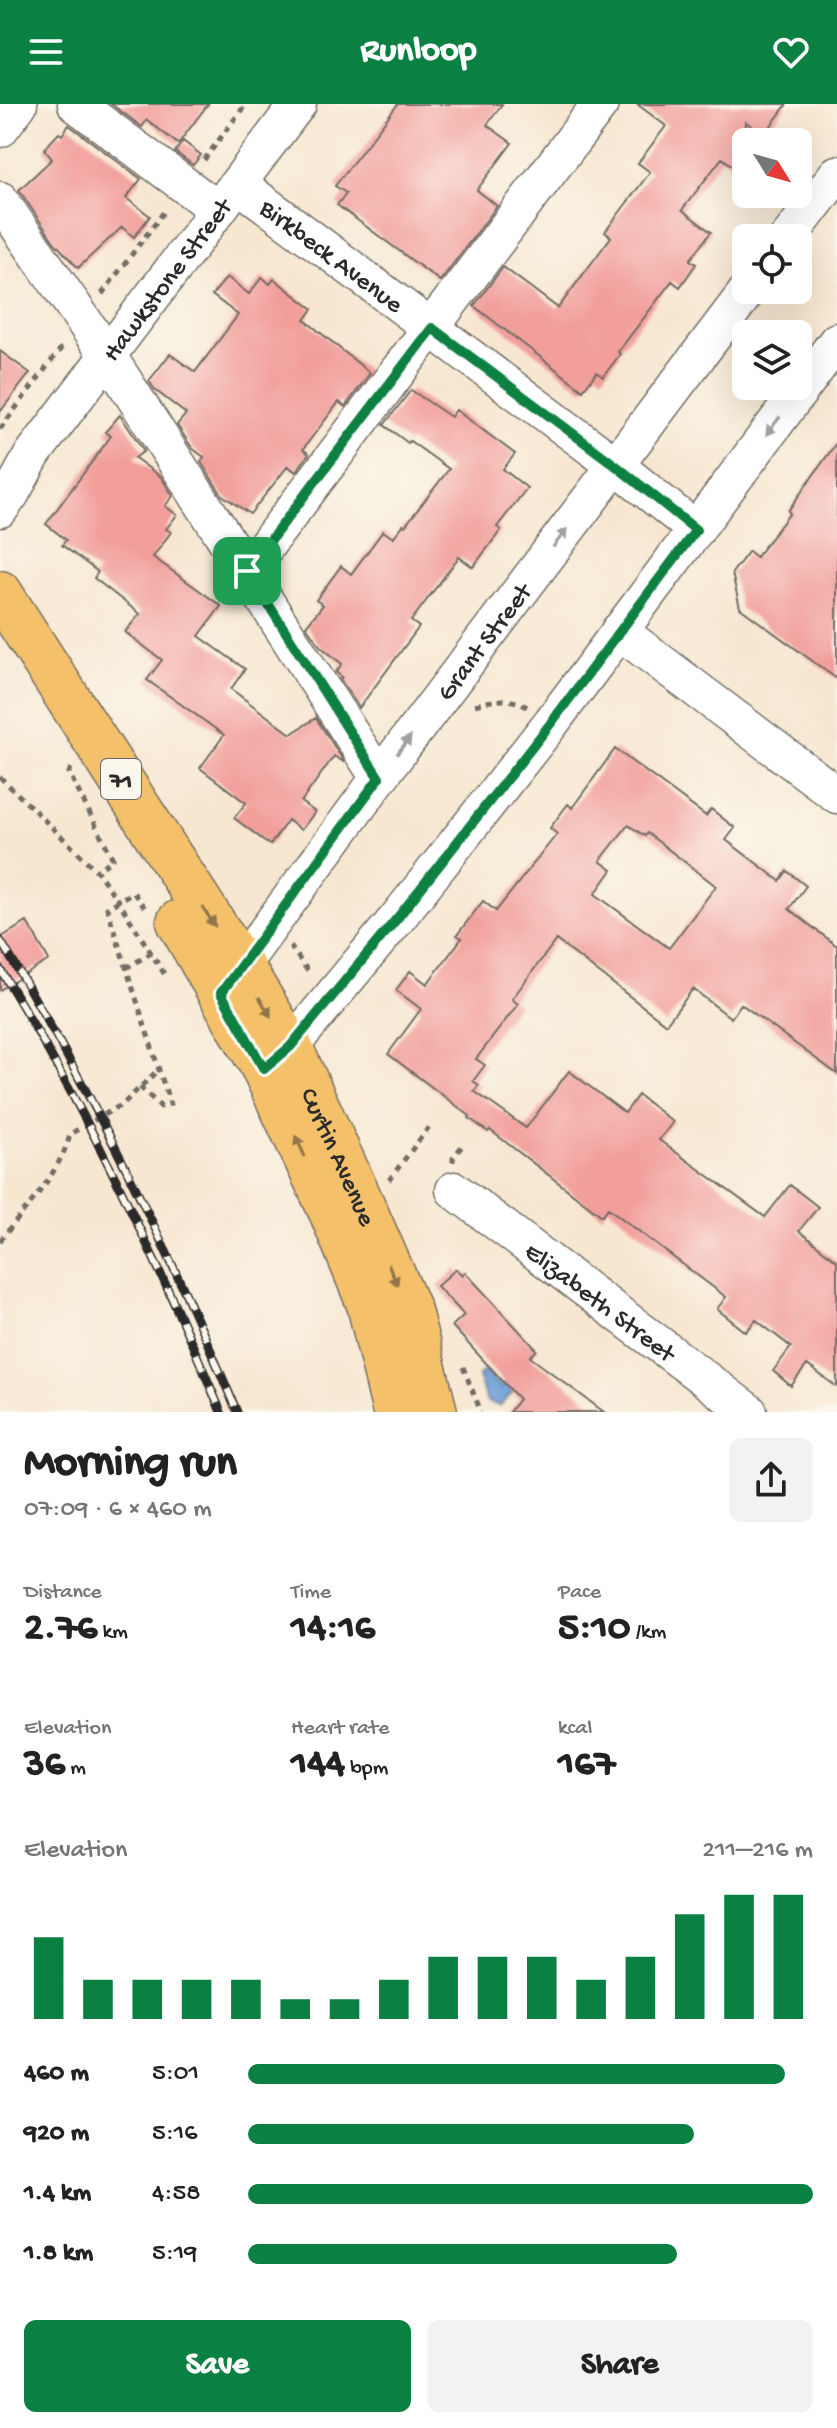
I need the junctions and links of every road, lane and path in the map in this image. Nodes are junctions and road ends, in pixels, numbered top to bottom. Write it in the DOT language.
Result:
graph roads {
  1 [pos="76,104"];
  2 [pos="246,104"];
  3 [pos="298,104"];
  4 [pos="600,104"];
  5 [pos="184,185"];
  6 [pos="830,196"];
  7 [pos="228,197"];
  8 [pos="0,200"];
  9 [pos="802,224"];
  10 [pos="737,304"];
  11 [pos="82,320"];
  12 [pos="432,328"];
  13 [pos="837,341"];
  14 [pos="108,356"];
  15 [pos="0,429"];
  16 [pos="33,454"];
  17 [pos="615,465"];
  18 [pos="0,485"];
  19 [pos="0,509"];
  20 [pos="696,530"];
  21 [pos="247,571"];
  22 [pos="0,593"];
  23 [pos="0,629"];
  24 [pos="619,631"];
  25 [pos="442,695"];
  26 [pos="551,723"];
  27 [pos="80,750"];
  28 [pos="0,777"];
  29 [pos="379,778"];
  30 [pos="837,795"];
  31 [pos="97,871"];
  32 [pos="119,902"];
  33 [pos="282,934"];
  34 [pos="151,953"];
  35 [pos="126,968"];
  36 [pos="167,978"];
  37 [pos="231,979"];
  38 [pos="317,984"];
  39 [pos="277,1058"];
  40 [pos="158,1070"];
  41 [pos="140,1087"];
  42 [pos="432,1123"];
  43 [pos="388,1181"];
  44 [pos="454,1190"];
  45 [pos="0,1241"];
  46 [pos="395,1412"];
  47 [pos="435,1412"];
  48 [pos="749,1412"];
  1 -- 5 [label="street, Birkbeck Avenue"];
  2 -- 5 [label="path"];
  3 -- 7 [label="street, Hawkstone Street"];
  4 -- 12 [label="street"];
  5 -- 7 [label="street, Birkbeck Avenue"];
  5 -- 11 [label="path"];
  6 -- 9 [label="street"];
  7 -- 12 [label="street, Birkbeck Avenue"];
  7 -- 14 [label="street, Hawkstone Street"];
  8 -- 11 [label="street"];
  10 -- 17 [label="street, Grant Street"];
  11 -- 14 [label="street"];
  11 -- 15 [label="path"];
  12 -- 17 [label="street, Birkbeck Avenue"];
  12 -- 21 [label="street"];
  13 -- 20 [label="street, one-way"];
  14 -- 16 [label="street, Hawkstone Street"];
  14 -- 21 [label="street"];
  16 -- 18 [label="street, Hawkstone Street"];
  16 -- 19 [label="street, Hawkstone Street"];
  17 -- 20 [label="street, Birkbeck Avenue"];
  25 -- 17 [label="street, Grant Street, one-way"];
  20 -- 24 [label="street"];
  21 -- 29 [label="street"];
  22 -- 37 [label="main road, Curtin Avenue / 71, one-way"];
  23 -- 27 [label="main road, Curtin Avenue / 71"];
  24 -- 26 [label="street"];
  24 -- 30 [label="street"];
  25 -- 26 [label="path"];
  29 -- 25 [label="street, Grant Street, one-way"];
  26 -- 39 [label="street"];
  27 -- 31 [label="path"];
  27 -- 37 [label="main road, Curtin Avenue / 71"];
  28 -- 31 [label="path"];
  29 -- 37 [label="street, Grant Street"];
  31 -- 32 [label="path"];
  32 -- 34 [label="path"];
  32 -- 35 [label="path"];
  33 -- 38 [label="path"];
  34 -- 35 [label="path"];
  34 -- 36 [label="path"];
  35 -- 40 [label="path"];
  37 -- 39 [label="main road, Curtin Avenue / 71"];
  46 -- 39 [label="main road, Curtin Avenue / 71, one-way"];
  39 -- 47 [label="main road, Curtin Avenue / 71, one-way"];
  40 -- 41 [label="path"];
  40 -- 41 [label="path"];
  41 -- 45 [label="path"];
  42 -- 43 [label="path"];
  44 -- 48 [label="street, Elizabeth Street"];
}
